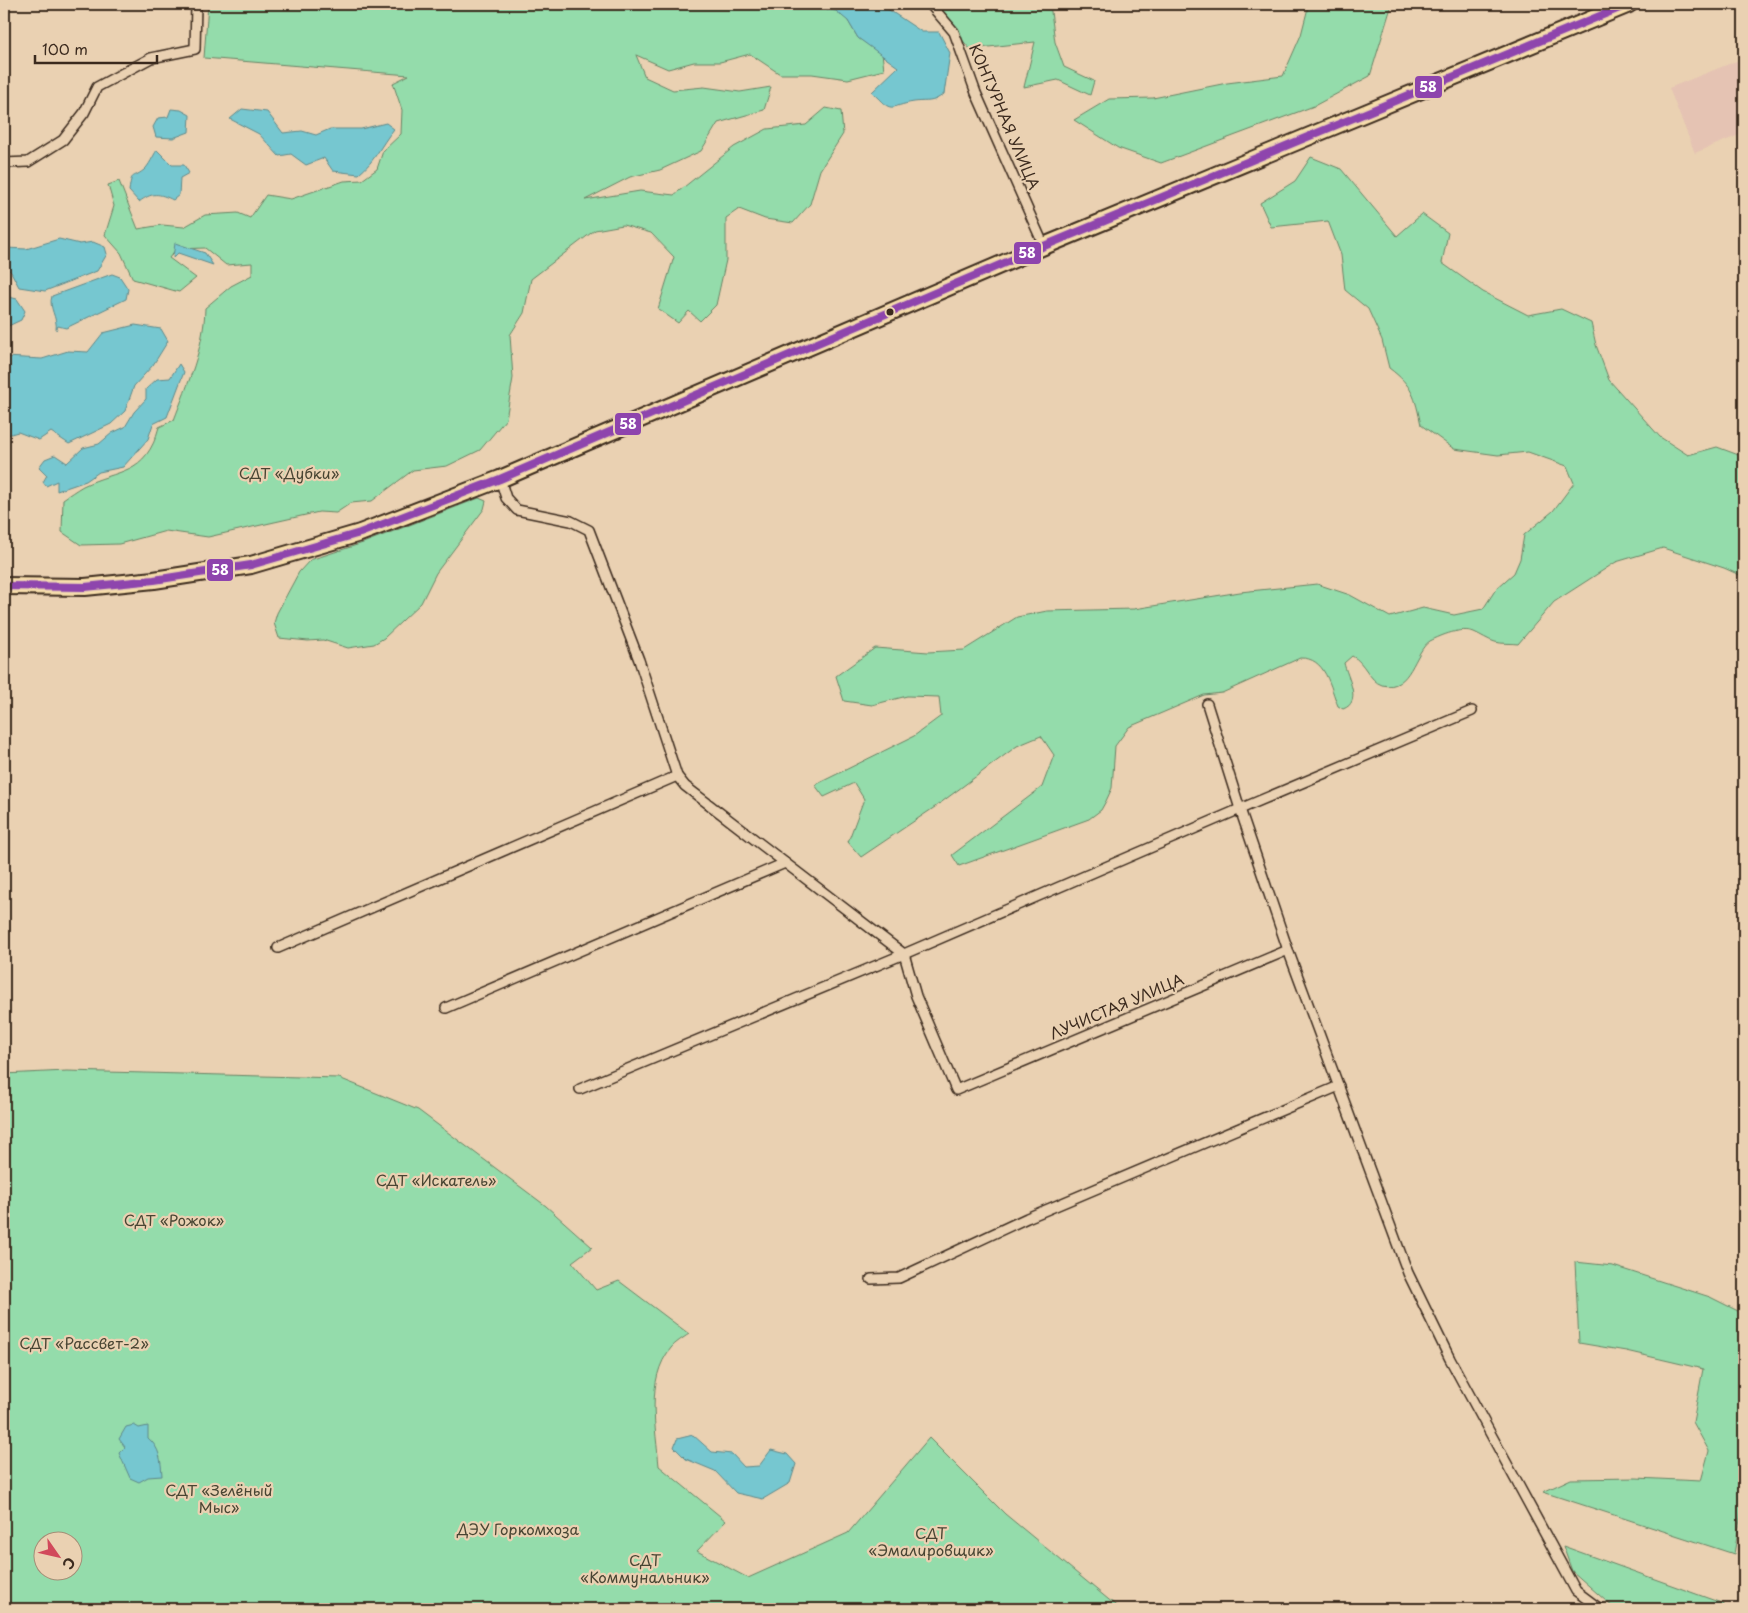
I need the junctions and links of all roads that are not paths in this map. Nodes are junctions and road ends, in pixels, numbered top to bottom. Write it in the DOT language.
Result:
graph roads {
  1 [pos="196,4"];
  2 [pos="930,4"];
  3 [pos="1630,4"];
  4 [pos="4,163"];
  5 [pos="1044,246"];
  6 [pos="500,479"];
  7 [pos="4,586"];
  8 [pos="1207,704"];
  9 [pos="1472,711"];
  10 [pos="677,776"];
  11 [pos="1240,809"];
  12 [pos="785,863"];
  13 [pos="278,948"];
  14 [pos="1288,950"];
  15 [pos="904,954"];
  16 [pos="446,1008"];
  17 [pos="1339,1086"];
  18 [pos="580,1089"];
  19 [pos="871,1279"];
  20 [pos="1600,1609"];
  1 -- 4 [label="street"];
  2 -- 5 [label="street, КОНТУРНАЯ УЛИЦА"];
  3 -- 5 [label="highway"];
  5 -- 6 [label="highway"];
  6 -- 7 [label="highway"];
  6 -- 10 [label="street"];
  8 -- 11 [label="street"];
  9 -- 11 [label="street"];
  10 -- 12 [label="street"];
  10 -- 13 [label="street"];
  11 -- 14 [label="street"];
  11 -- 15 [label="street"];
  12 -- 15 [label="street"];
  12 -- 16 [label="street"];
  14 -- 15 [label="street, ЛУЧИСТАЯ УЛИЦА"];
  14 -- 17 [label="street"];
  15 -- 18 [label="street"];
  17 -- 19 [label="street"];
  17 -- 20 [label="street"];
}
